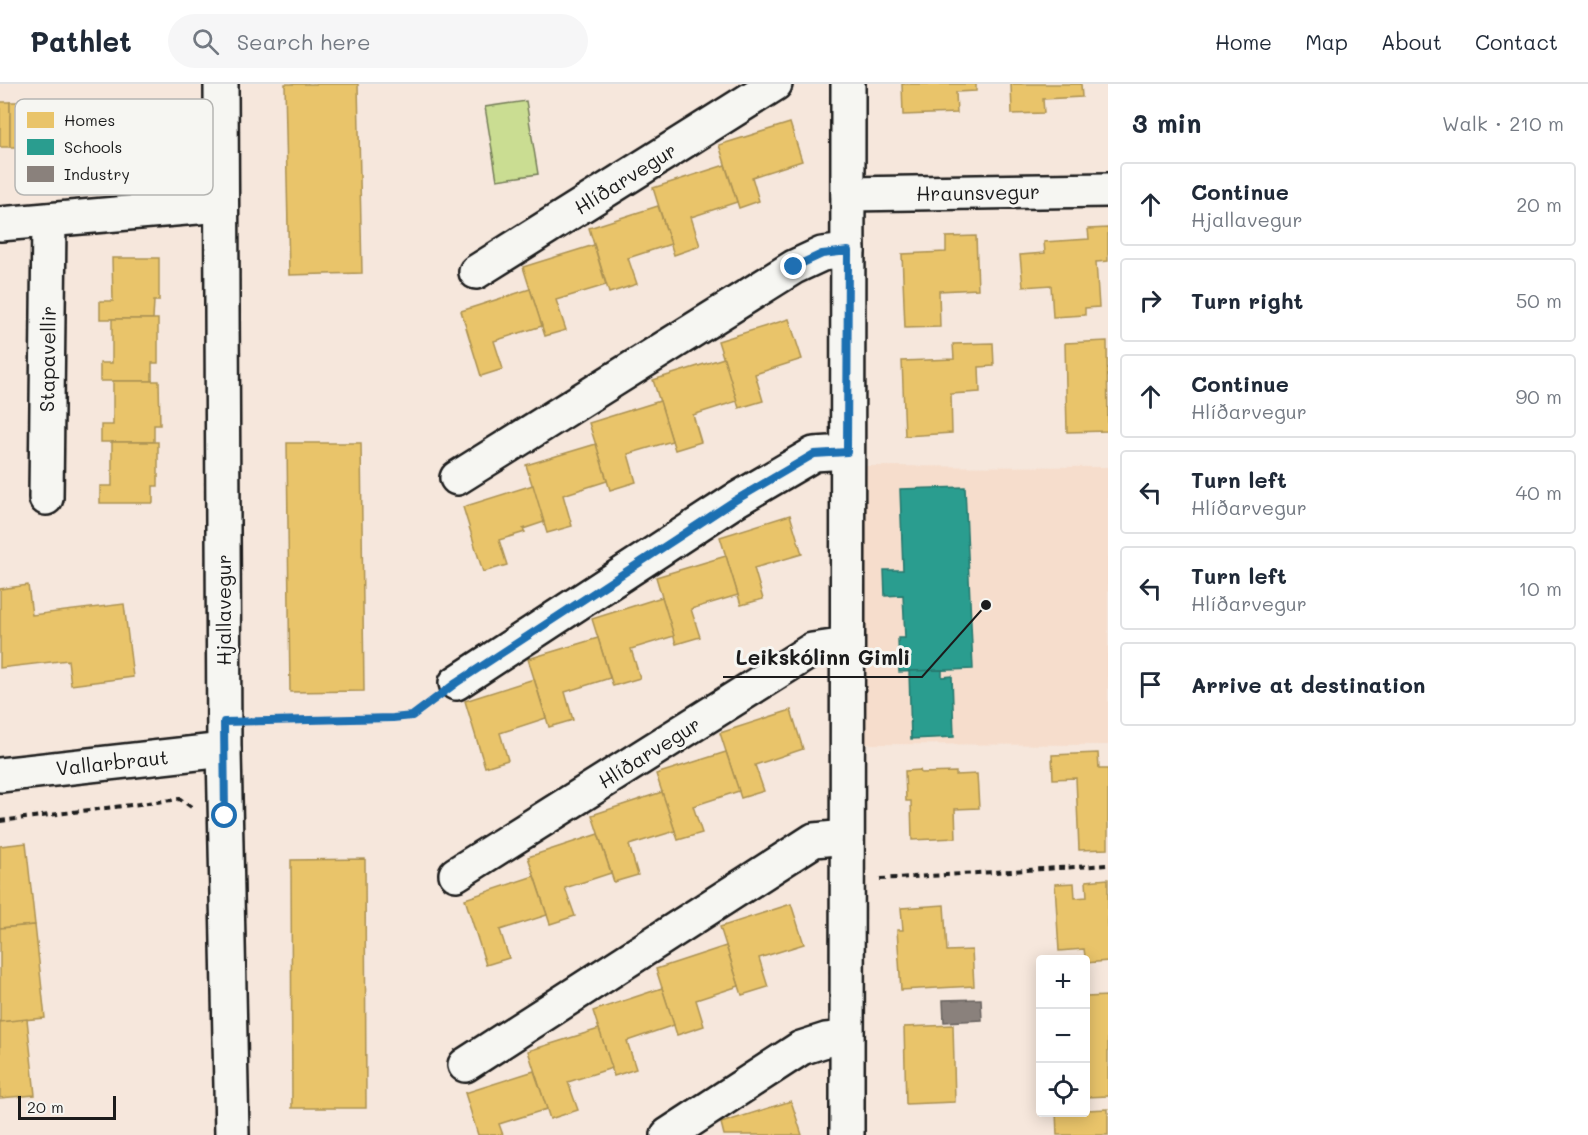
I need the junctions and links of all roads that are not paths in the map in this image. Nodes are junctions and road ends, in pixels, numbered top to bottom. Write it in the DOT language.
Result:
graph roads {
  1 [pos="220,84"];
  2 [pos="775,84"];
  3 [pos="848,84"];
  4 [pos="1108,190"];
  5 [pos="848,194"];
  6 [pos="221,205"];
  7 [pos="49,220"];
  8 [pos="0,224"];
  9 [pos="848,251"];
  10 [pos="476,272"];
  11 [pos="847,452"];
  12 [pos="457,478"];
  13 [pos="46,498"];
  14 [pos="847,645"];
  15 [pos="456,683"];
  16 [pos="224,736"];
  17 [pos="0,775"];
  18 [pos="847,837"];
  19 [pos="456,874"];
  20 [pos="846,1038"];
  21 [pos="465,1065"];
  22 [pos="232,1135"];
  23 [pos="668,1135"];
  24 [pos="847,1135"];
  1 -- 6 [label="street, Hjallavegur"];
  2 -- 10 [label="street, Hlíðarvegur"];
  3 -- 5 [label="street"];
  4 -- 5 [label="street, Hraunsvegur"];
  5 -- 9 [label="street"];
  6 -- 7 [label="street"];
  6 -- 16 [label="street, Hjallavegur"];
  7 -- 8 [label="street"];
  7 -- 13 [label="street, Stapavellir"];
  9 -- 11 [label="street"];
  9 -- 12 [label="street"];
  11 -- 14 [label="street"];
  11 -- 15 [label="street"];
  14 -- 18 [label="street"];
  14 -- 19 [label="street, Hlíðarvegur"];
  16 -- 17 [label="street, Vallarbraut"];
  16 -- 22 [label="street, Hjallavegur"];
  18 -- 20 [label="street"];
  18 -- 21 [label="street"];
  20 -- 23 [label="street"];
  20 -- 24 [label="street"];
}
